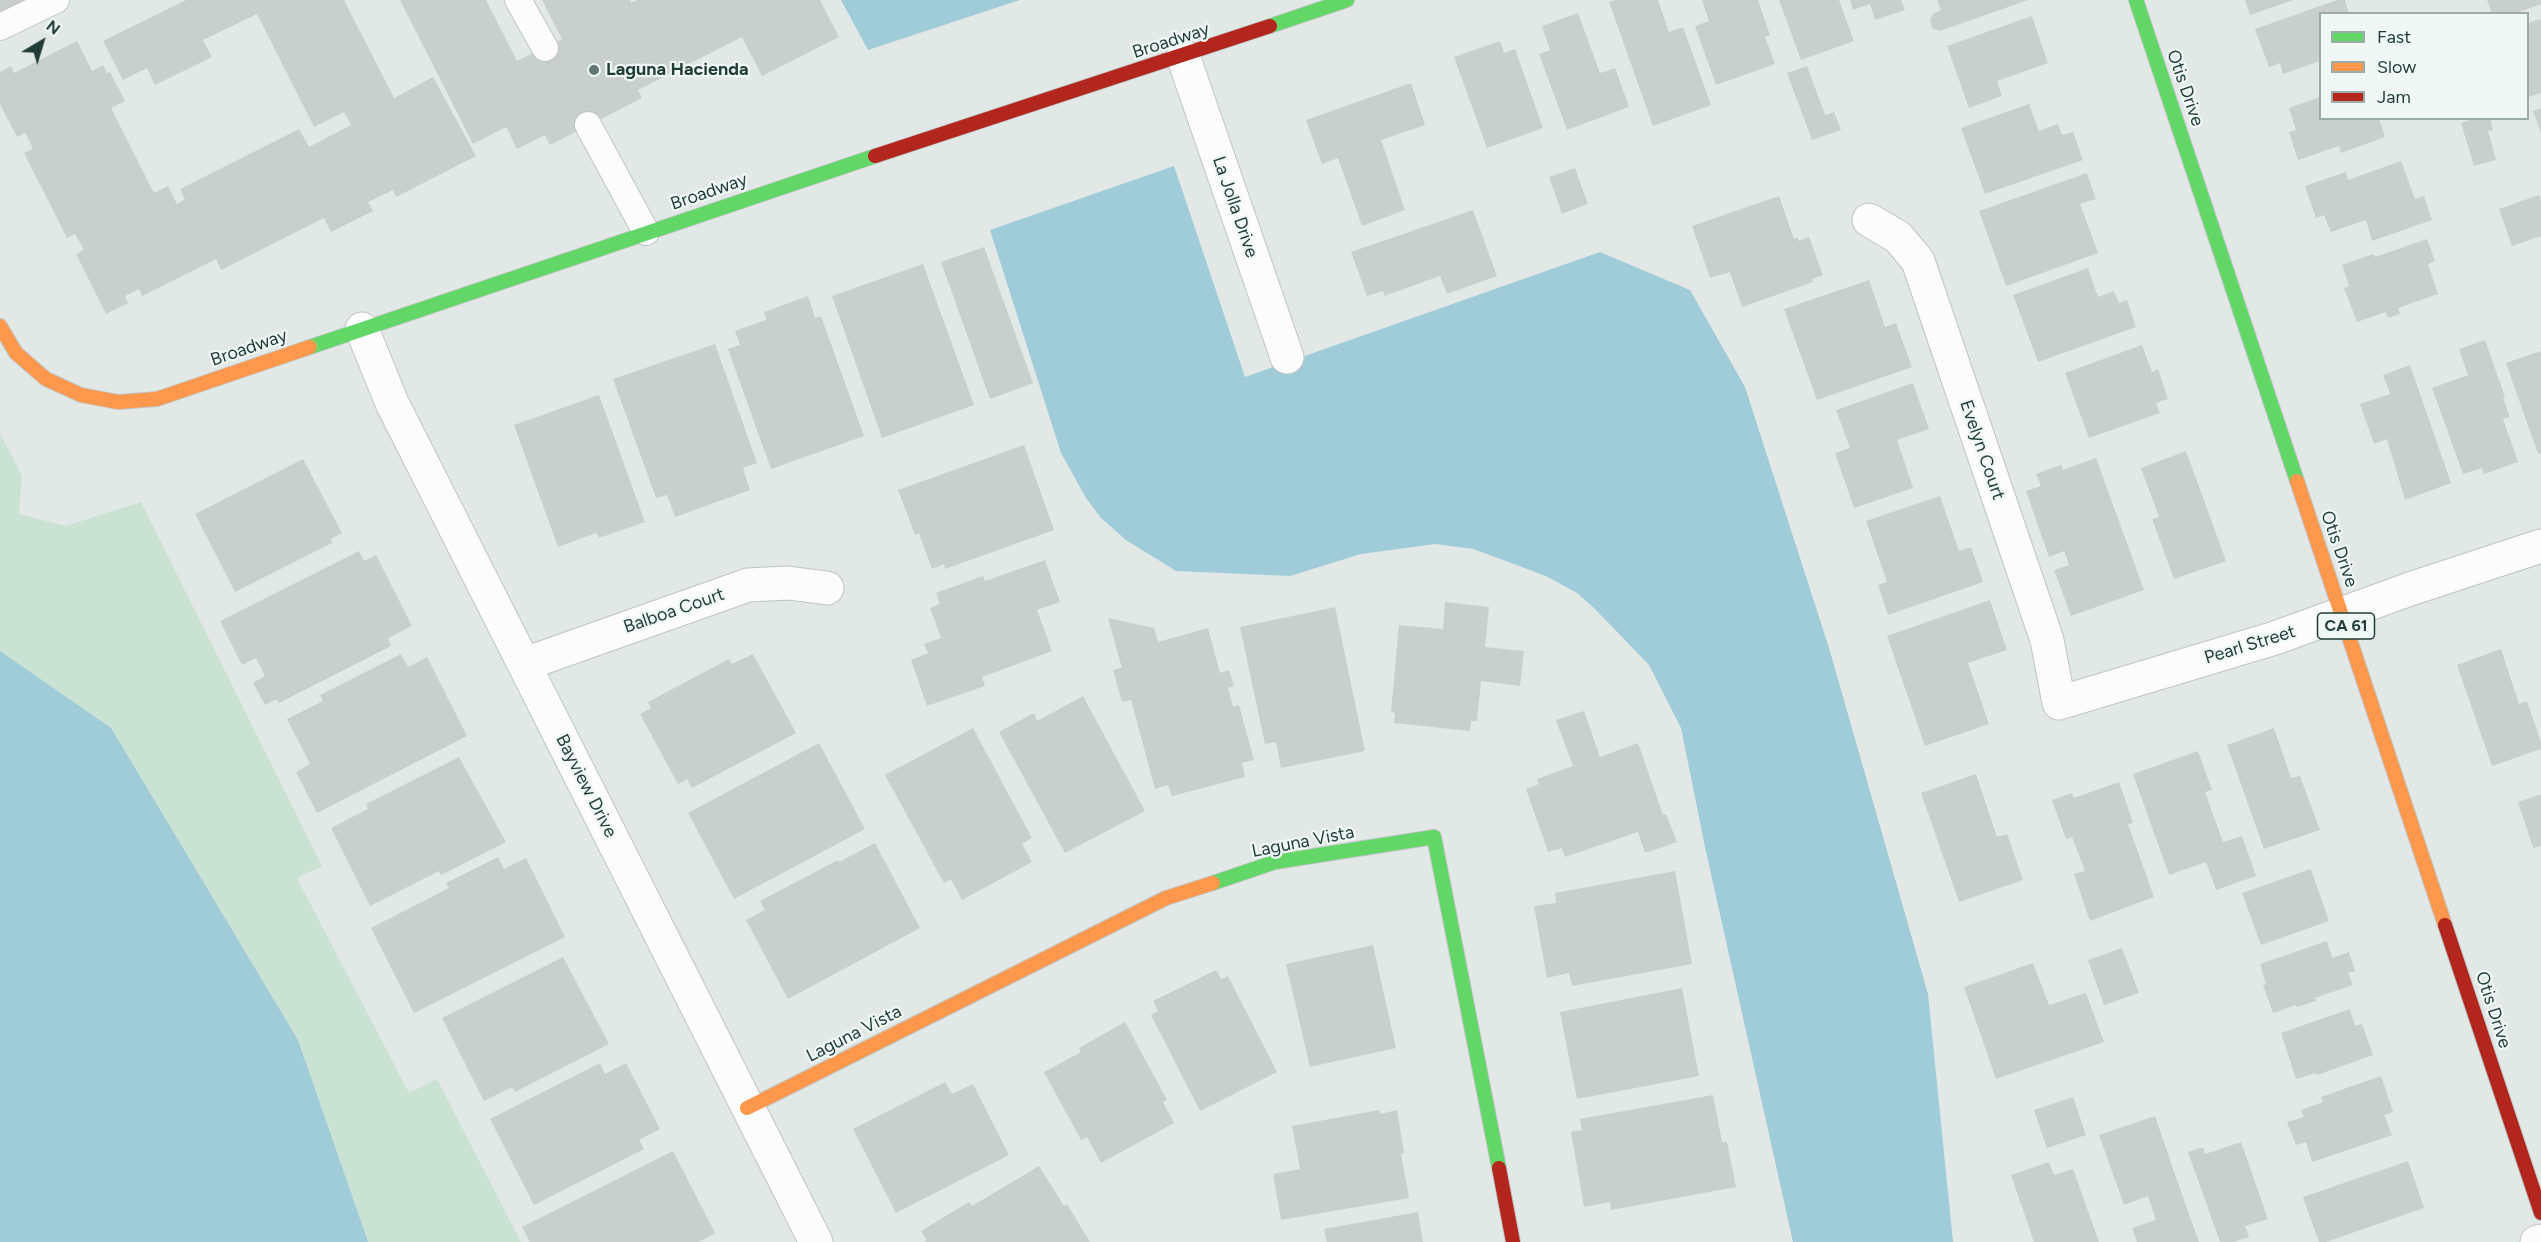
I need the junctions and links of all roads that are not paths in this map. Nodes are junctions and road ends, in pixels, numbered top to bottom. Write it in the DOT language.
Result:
graph roads {
  1 [pos="56,0"];
  2 [pos="518,0"];
  3 [pos="1347,0"];
  4 [pos="2136,0"];
  5 [pos="0,27"];
  6 [pos="545,48"];
  7 [pos="1183,56"];
  8 [pos="588,125"];
  9 [pos="1869,220"];
  10 [pos="646,232"];
  11 [pos="0,326"];
  12 [pos="363,329"];
  13 [pos="1287,357"];
  14 [pos="2541,546"];
  15 [pos="827,588"];
  16 [pos="2342,614"];
  17 [pos="525,664"];
  18 [pos="2059,702"];
  19 [pos="747,1108"];
  20 [pos="2541,1213"];
  21 [pos="816,1242"];
  22 [pos="1513,1242"];
  1 -- 5 [label="lane"];
  2 -- 6 [label="lane"];
  3 -- 7 [label="street, Broadway"];
  4 -- 16 [label="street, Otis Drive / CA 61"];
  7 -- 10 [label="street, Broadway"];
  7 -- 13 [label="street, La Jolla Drive"];
  8 -- 10 [label="lane"];
  9 -- 18 [label="street, Evelyn Court"];
  10 -- 12 [label="street, Broadway"];
  11 -- 12 [label="street, Broadway"];
  12 -- 17 [label="street, Bayview Drive"];
  14 -- 16 [label="street, Pearl Street"];
  15 -- 17 [label="street, Balboa Court"];
  16 -- 18 [label="street, Pearl Street"];
  16 -- 20 [label="street, Otis Drive / CA 61"];
  17 -- 19 [label="street, Bayview Drive"];
  19 -- 21 [label="street, Bayview Drive"];
  19 -- 22 [label="street, Laguna Vista"];
}
